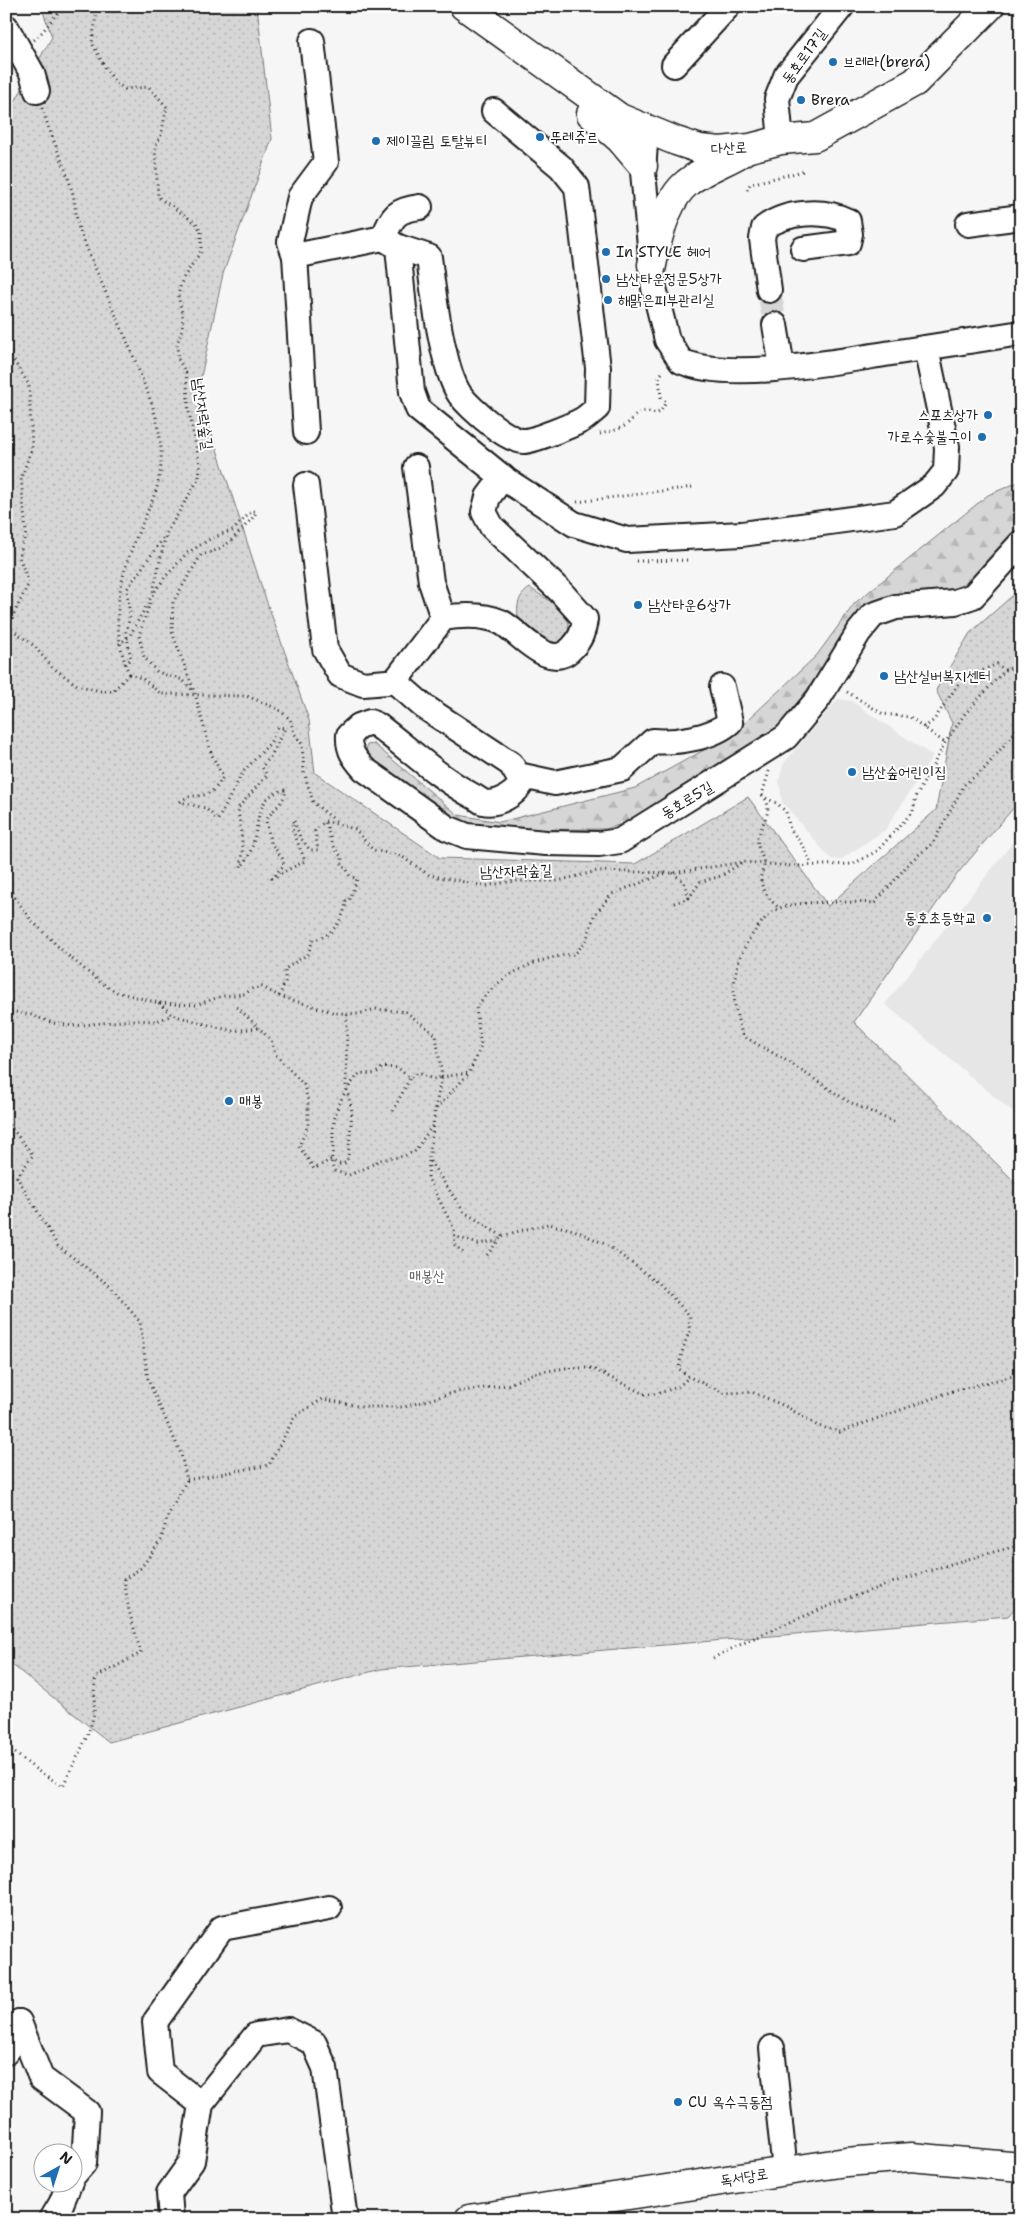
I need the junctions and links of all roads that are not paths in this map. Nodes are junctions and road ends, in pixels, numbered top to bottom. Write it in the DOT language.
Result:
graph roads {
  1 [pos="464,6"];
  2 [pos="728,6"];
  3 [pos="842,6"];
  4 [pos="990,6"];
  5 [pos="6,27"];
  6 [pos="312,40"];
  7 [pos="536,58"];
  8 [pos="674,66"];
  9 [pos="37,91"];
  10 [pos="494,111"];
  11 [pos="646,129"];
  12 [pos="781,140"];
  13 [pos="750,148"];
  14 [pos="643,166"];
  15 [pos="420,207"];
  16 [pos="1021,217"];
  17 [pos="968,224"];
  18 [pos="390,243"];
  19 [pos="803,249"];
  20 [pos="295,256"];
  21 [pos="652,265"];
  22 [pos="769,290"];
  23 [pos="775,325"];
  24 [pos="1021,334"];
  25 [pos="926,348"];
  26 [pos="782,368"];
  27 [pos="306,432"];
  28 [pos="416,467"];
  29 [pos="503,477"];
  30 [pos="306,485"];
  31 [pos="1021,543"];
  32 [pos="444,618"];
  33 [pos="399,681"];
  34 [pos="722,687"];
  35 [pos="518,775"];
  36 [pos="329,1908"];
  37 [pos="772,2048"];
  38 [pos="6,2052"];
  39 [pos="201,2104"];
  40 [pos="82,2165"];
  41 [pos="1021,2167"];
  42 [pos="786,2171"];
  43 [pos="66,2192"];
  44 [pos="52,2219"];
  45 [pos="171,2219"];
  46 [pos="345,2219"];
  47 [pos="470,2219"];
  1 -- 7 [label="main road, 다산로"];
  2 -- 8 [label="street"];
  3 -- 12 [label="street, 동호로17길"];
  4 -- 12 [label="main road, 다산로"];
  5 -- 9 [label="street"];
  6 -- 20 [label="street"];
  7 -- 11 [label="main road, 다산로"];
  7 -- 14 [label="main road"];
  10 -- 18 [label="street"];
  11 -- 13 [label="main road, 다산로"];
  11 -- 14 [label="street"];
  12 -- 13 [label="main road, 다산로"];
  13 -- 21 [label="main road"];
  14 -- 21 [label="street"];
  15 -- 18 [label="street"];
  16 -- 17 [label="street"];
  18 -- 20 [label="street"];
  18 -- 29 [label="street"];
  19 -- 22 [label="street"];
  20 -- 27 [label="street"];
  21 -- 26 [label="street"];
  23 -- 26 [label="street"];
  24 -- 25 [label="street"];
  25 -- 26 [label="street"];
  25 -- 29 [label="street"];
  28 -- 32 [label="street"];
  29 -- 32 [label="street"];
  30 -- 33 [label="street"];
  31 -- 35 [label="street, 동호로5길"];
  32 -- 33 [label="street"];
  33 -- 35 [label="street"];
  34 -- 35 [label="street"];
  36 -- 39 [label="street"];
  37 -- 42 [label="street"];
  38 -- 40 [label="street"];
  39 -- 45 [label="street"];
  39 -- 46 [label="street"];
  41 -- 42 [label="main road, 독서당로"];
  42 -- 47 [label="main road, 독서당로"];
  43 -- 44 [label="street"];
}
